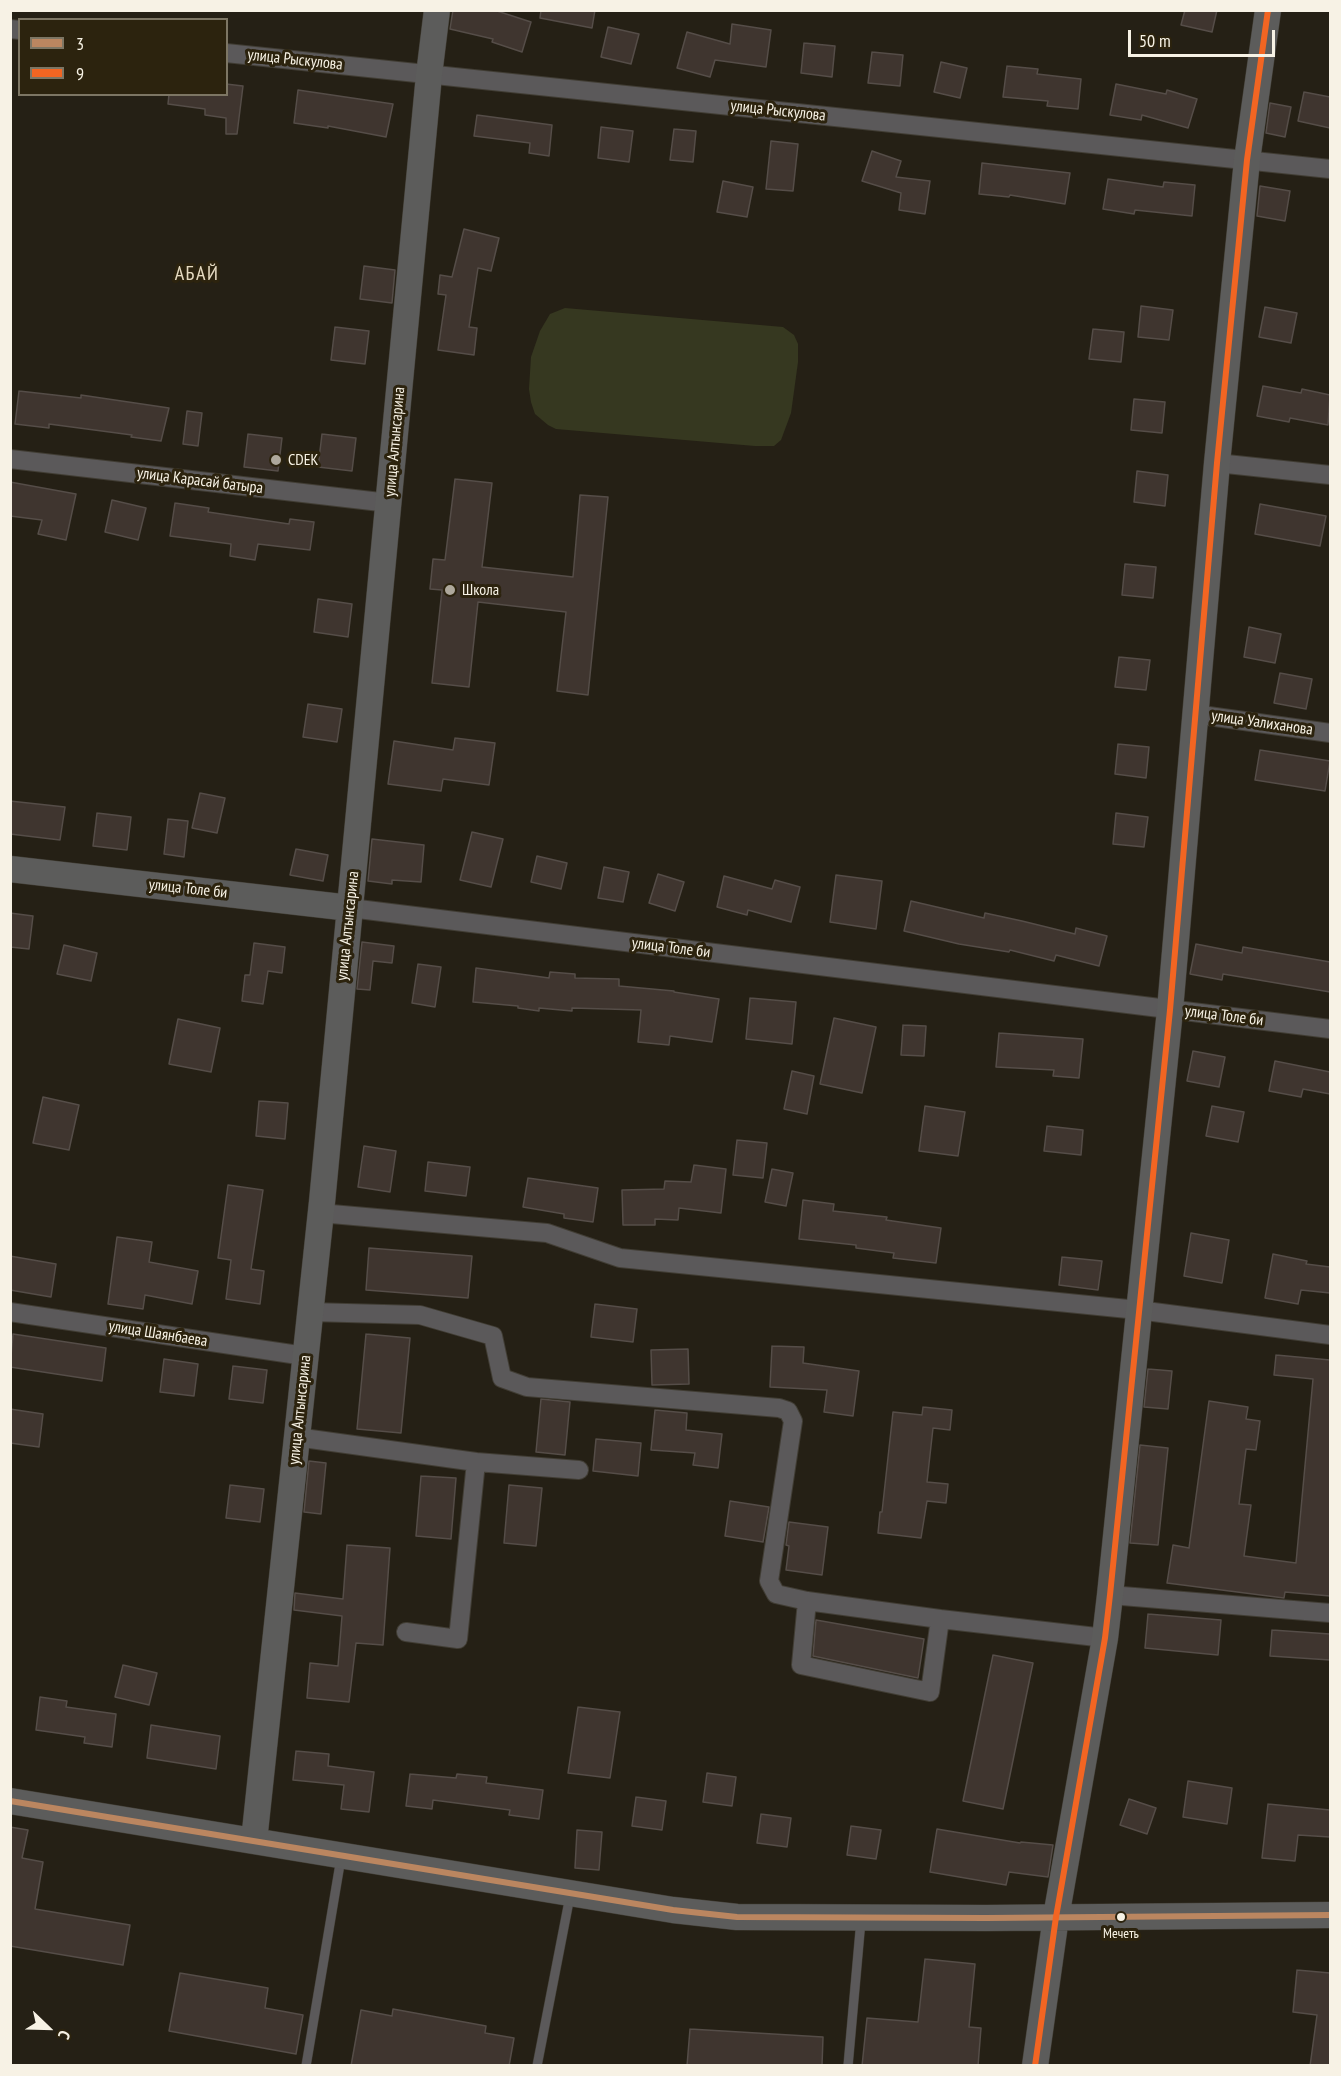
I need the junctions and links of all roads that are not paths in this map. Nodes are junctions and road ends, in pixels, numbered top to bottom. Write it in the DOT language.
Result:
graph roads {
  1 [pos="437,10"];
  2 [pos="1268,10"];
  3 [pos="228,53"];
  4 [pos="429,75"];
  5 [pos="1247,160"];
  6 [pos="1330,169"];
  7 [pos="10,459"];
  8 [pos="1217,463"];
  9 [pos="1330,475"];
  10 [pos="389,503"];
  11 [pos="1194,714"];
  12 [pos="1330,733"];
  13 [pos="10,869"];
  14 [pos="350,908"];
  15 [pos="1170,1010"];
  16 [pos="1330,1029"];
  17 [pos="320,1214"];
  18 [pos="1138,1310"];
  19 [pos="10,1312"];
  20 [pos="310,1312"];
  21 [pos="1330,1335"];
  22 [pos="305,1356"];
  23 [pos="296,1437"];
  24 [pos="476,1462"];
  25 [pos="579,1470"];
  26 [pos="1110,1595"];
  27 [pos="807,1601"];
  28 [pos="1330,1613"];
  29 [pos="940,1619"];
  30 [pos="406,1632"];
  31 [pos="1105,1638"];
  32 [pos="10,1801"];
  33 [pos="254,1841"];
  34 [pos="342,1856"];
  35 [pos="570,1893"];
  36 [pos="1330,1915"];
  37 [pos="861,1917"];
  38 [pos="1056,1917"];
  39 [pos="306,2066"];
  40 [pos="537,2066"];
  41 [pos="848,2066"];
  42 [pos="1035,2066"];
  1 -- 4 [label="street, улица Алтынсарина"];
  2 -- 5 [label="street"];
  3 -- 4 [label="street, улица Рыскулова"];
  4 -- 5 [label="street, улица Рыскулова"];
  4 -- 10 [label="street, улица Алтынсарина"];
  5 -- 6 [label="street, улица Рыскулова"];
  5 -- 8 [label="street"];
  7 -- 10 [label="street, улица Карасай батыра"];
  8 -- 9 [label="street"];
  8 -- 11 [label="street"];
  10 -- 14 [label="street, улица Алтынсарина"];
  11 -- 12 [label="street, улица Уалиханова"];
  11 -- 15 [label="street"];
  13 -- 14 [label="street, улица Толе би"];
  14 -- 15 [label="street, улица Толе би"];
  14 -- 17 [label="street, улица Алтынсарина"];
  15 -- 16 [label="street, улица Толе би"];
  15 -- 18 [label="street"];
  17 -- 18 [label="street"];
  17 -- 20 [label="street, улица Алтынсарина"];
  18 -- 21 [label="street"];
  18 -- 26 [label="street"];
  19 -- 22 [label="street, улица Шаянбаева"];
  20 -- 22 [label="street, улица Алтынсарина"];
  20 -- 27 [label="street"];
  22 -- 23 [label="street, улица Алтынсарина"];
  23 -- 24 [label="street"];
  23 -- 33 [label="street, улица Алтынсарина"];
  24 -- 25 [label="street"];
  24 -- 30 [label="street"];
  26 -- 28 [label="street"];
  26 -- 31 [label="street"];
  27 -- 29 [label="street"];
  27 -- 29 [label="street"];
  29 -- 31 [label="street"];
  31 -- 38 [label="street"];
  32 -- 33 [label="street"];
  33 -- 34 [label="street"];
  34 -- 35 [label="street"];
  34 -- 39 [label="lane"];
  35 -- 37 [label="street"];
  35 -- 40 [label="lane"];
  36 -- 38 [label="street"];
  37 -- 38 [label="street"];
  37 -- 41 [label="lane"];
  38 -- 42 [label="street"];
}
